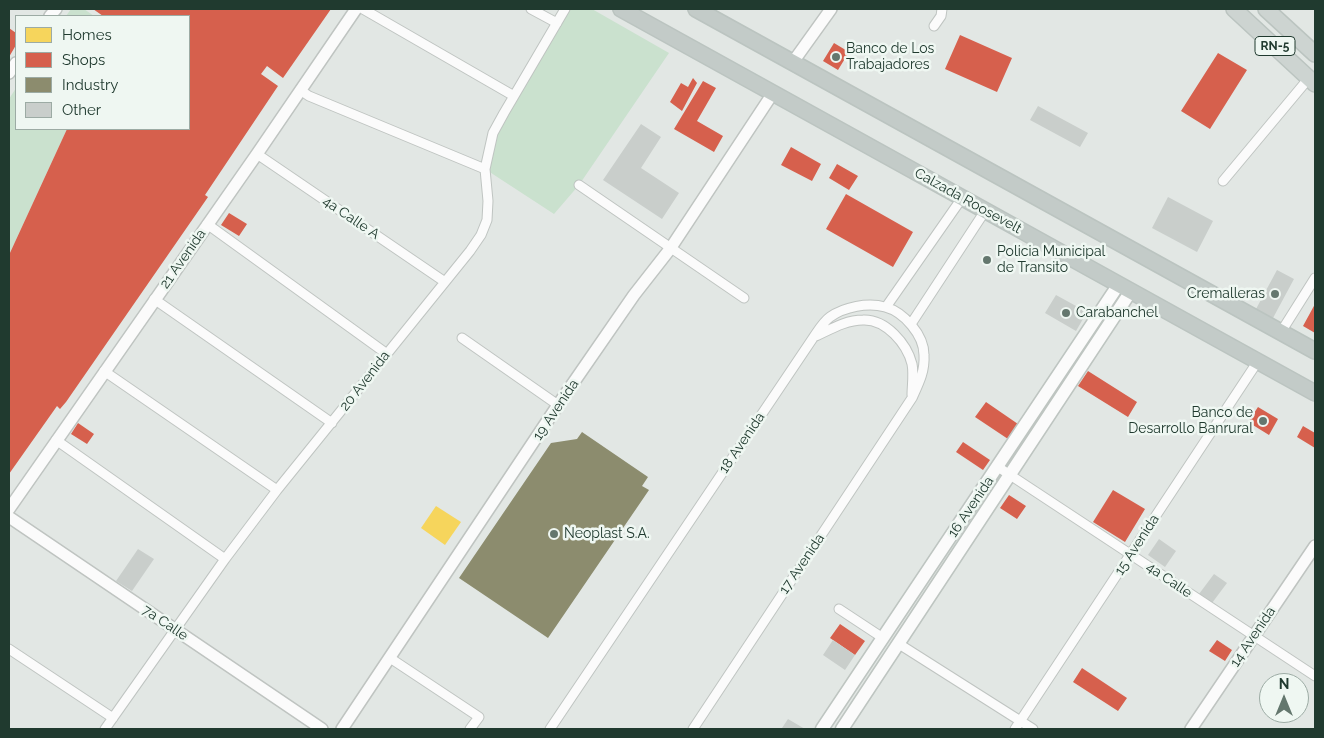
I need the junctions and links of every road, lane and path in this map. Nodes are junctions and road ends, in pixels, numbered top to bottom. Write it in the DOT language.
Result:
graph roads {
  1 [pos="356,9"];
  2 [pos="362,9"];
  3 [pos="530,9"];
  4 [pos="565,9"];
  5 [pos="621,9"];
  6 [pos="696,9"];
  7 [pos="831,9"];
  8 [pos="942,9"];
  9 [pos="1234,9"];
  10 [pos="1266,9"];
  11 [pos="557,23"];
  12 [pos="934,26"];
  13 [pos="1315,52"];
  14 [pos="794,62"];
  15 [pos="1312,81"];
  16 [pos="300,90"];
  17 [pos="773,93"];
  18 [pos="514,96"];
  19 [pos="258,154"];
  20 [pos="485,170"];
  21 [pos="1224,181"];
  22 [pos="579,185"];
  23 [pos="962,198"];
  24 [pos="985,211"];
  25 [pos="207,224"];
  26 [pos="670,249"];
  27 [pos="1315,278"];
  28 [pos="445,282"];
  29 [pos="1125,288"];
  30 [pos="744,298"];
  31 [pos="154,300"];
  32 [pos="886,307"];
  33 [pos="911,324"];
  34 [pos="1282,332"];
  35 [pos="462,338"];
  36 [pos="813,338"];
  37 [pos="1315,351"];
  38 [pos="387,354"];
  39 [pos="1258,361"];
  40 [pos="104,371"];
  41 [pos="1315,393"];
  42 [pos="912,398"];
  43 [pos="558,406"];
  44 [pos="332,423"];
  45 [pos="56,440"];
  46 [pos="998,467"];
  47 [pos="1010,475"];
  48 [pos="277,490"];
  49 [pos="9,509"];
  50 [pos="9,517"];
  51 [pos="1315,546"];
  52 [pos="1131,555"];
  53 [pos="225,559"];
  54 [pos="839,609"];
  55 [pos="176,630"];
  56 [pos="1253,636"];
  57 [pos="883,638"];
  58 [pos="898,644"];
  59 [pos="9,650"];
  60 [pos="390,658"];
  61 [pos="1315,676"];
  62 [pos="113,718"];
  63 [pos="1020,721"];
  64 [pos="105,729"];
  65 [pos="322,729"];
  66 [pos="342,729"];
  67 [pos="470,729"];
  68 [pos="550,729"];
  69 [pos="692,729"];
  70 [pos="822,729"];
  71 [pos="842,729"];
  72 [pos="1015,729"];
  73 [pos="1033,729"];
  74 [pos="1191,729"];
  1 -- 16 [label="street, 21 Avenida"];
  2 -- 18 [label="street"];
  3 -- 11 [label="street"];
  4 -- 11 [label="street, 20 Avenida"];
  5 -- 17 [label="highway, Calzada Roosevelt"];
  6 -- 14 [label="highway"];
  7 -- 14 [label="street"];
  8 -- 12 [label="street"];
  9 -- 15 [label="main road, RN-5"];
  10 -- 13 [label="main road, RN-5"];
  11 -- 18 [label="street, 20 Avenida"];
  14 -- 34 [label="highway"];
  15 -- 21 [label="street"];
  16 -- 19 [label="street, 21 Avenida"];
  16 -- 20 [label="street"];
  17 -- 23 [label="highway, Calzada Roosevelt"];
  17 -- 26 [label="street, 19 Avenida"];
  18 -- 20 [label="street, 20 Avenida"];
  19 -- 25 [label="street, 21 Avenida"];
  19 -- 28 [label="street, 4a Calle A"];
  20 -- 28 [label="street, 20 Avenida"];
  22 -- 26 [label="street"];
  23 -- 24 [label="highway, Calzada Roosevelt"];
  23 -- 32 [label="street"];
  24 -- 29 [label="highway, Calzada Roosevelt"];
  24 -- 33 [label="street"];
  25 -- 31 [label="street, 21 Avenida"];
  25 -- 38 [label="street"];
  26 -- 30 [label="street"];
  26 -- 43 [label="street, 19 Avenida"];
  27 -- 34 [label="street"];
  28 -- 38 [label="street, 20 Avenida"];
  29 -- 39 [label="highway, Calzada Roosevelt"];
  29 -- 46 [label="main road, 16 Avenida"];
  29 -- 47 [label="main road, 16 Avenida"];
  31 -- 40 [label="street, 21 Avenida"];
  31 -- 44 [label="street"];
  32 -- 33 [label="street, 17 Avenida"];
  32 -- 36 [label="street, 18 Avenida"];
  33 -- 42 [label="street, 17 Avenida"];
  34 -- 37 [label="highway"];
  35 -- 43 [label="street"];
  36 -- 42 [label="street"];
  36 -- 68 [label="street, 18 Avenida"];
  38 -- 44 [label="street, 20 Avenida"];
  39 -- 41 [label="highway, Calzada Roosevelt"];
  39 -- 52 [label="street, 15 Avenida"];
  40 -- 45 [label="street, 21 Avenida"];
  40 -- 48 [label="street"];
  42 -- 69 [label="street, 17 Avenida"];
  43 -- 60 [label="street, 19 Avenida"];
  44 -- 48 [label="street, 20 Avenida"];
  45 -- 49 [label="street, 21 Avenida"];
  45 -- 53 [label="street"];
  46 -- 47 [label="street, 4a Calle"];
  46 -- 57 [label="main road, 16 Avenida"];
  47 -- 52 [label="street, 4a Calle"];
  47 -- 58 [label="main road, 16 Avenida"];
  48 -- 53 [label="street, 20 Avenida"];
  50 -- 55 [label="street, 7a Calle"];
  51 -- 56 [label="street, 14 Avenida"];
  52 -- 56 [label="street, 4a Calle"];
  52 -- 63 [label="street, 15 Avenida"];
  53 -- 55 [label="street, 20 Avenida"];
  54 -- 57 [label="street"];
  55 -- 62 [label="street, 20 Avenida"];
  55 -- 65 [label="street, 7a Calle"];
  56 -- 61 [label="street, 4a Calle"];
  56 -- 74 [label="street, 14 Avenida"];
  57 -- 70 [label="main road, 16 Avenida"];
  58 -- 63 [label="street"];
  58 -- 71 [label="main road, 16 Avenida"];
  59 -- 62 [label="street"];
  60 -- 66 [label="street, 19 Avenida"];
  60 -- 67 [label="street"];
  62 -- 64 [label="street, 20 Avenida"];
  63 -- 72 [label="street, 15 Avenida"];
  63 -- 73 [label="street"];
}
